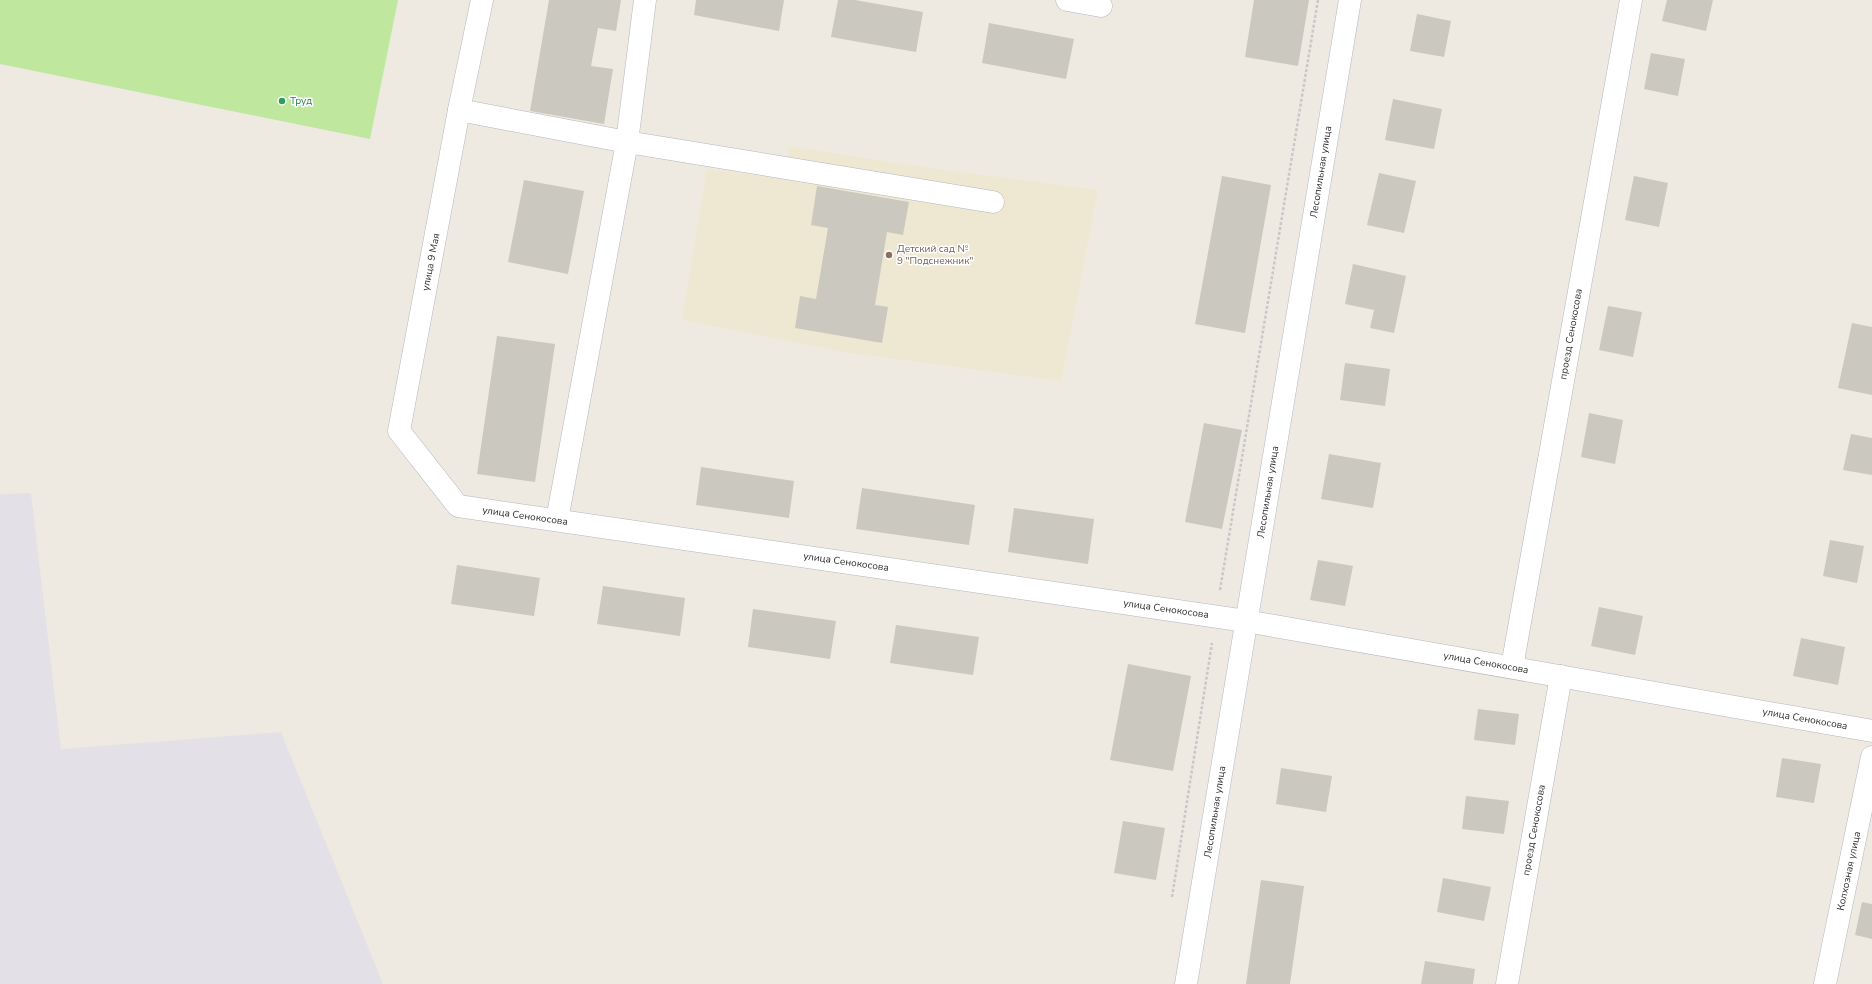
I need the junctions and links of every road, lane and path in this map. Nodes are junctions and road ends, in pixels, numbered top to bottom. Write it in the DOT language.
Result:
graph roads {
  1 [pos="482,0"];
  2 [pos="645,0"];
  3 [pos="1067,0"];
  4 [pos="1318,0"];
  5 [pos="1350,0"];
  6 [pos="1631,0"];
  7 [pos="1101,6"];
  8 [pos="459,110"];
  9 [pos="627,142"];
  10 [pos="993,202"];
  11 [pos="458,506"];
  12 [pos="557,520"];
  13 [pos="1216,616"];
  14 [pos="1246,620"];
  15 [pos="1512,667"];
  16 [pos="1561,676"];
  17 [pos="1872,731"];
  18 [pos="1872,757"];
  19 [pos="1172,898"];
  20 [pos="1186,984"];
  21 [pos="1507,984"];
  22 [pos="1826,984"];
  1 -- 8 [label="street, улица 9 Мая"];
  2 -- 9 [label="street"];
  3 -- 7 [label="street"];
  4 -- 13 [label="path"];
  5 -- 14 [label="street, Лесопильная улица"];
  6 -- 15 [label="street, проезд Сенокосова"];
  8 -- 9 [label="street"];
  8 -- 11 [label="street, улица 9 Мая"];
  9 -- 10 [label="street"];
  9 -- 12 [label="street"];
  11 -- 12 [label="street, улица Сенокосова"];
  12 -- 13 [label="street, улица Сенокосова"];
  13 -- 14 [label="street, улица Сенокосова"];
  13 -- 19 [label="path"];
  14 -- 15 [label="street, улица Сенокосова"];
  14 -- 20 [label="street, Лесопильная улица"];
  15 -- 16 [label="street, улица Сенокосова"];
  16 -- 17 [label="street, улица Сенокосова"];
  16 -- 21 [label="street, проезд Сенокосова"];
  18 -- 22 [label="street, Колхозная улица"];
}
